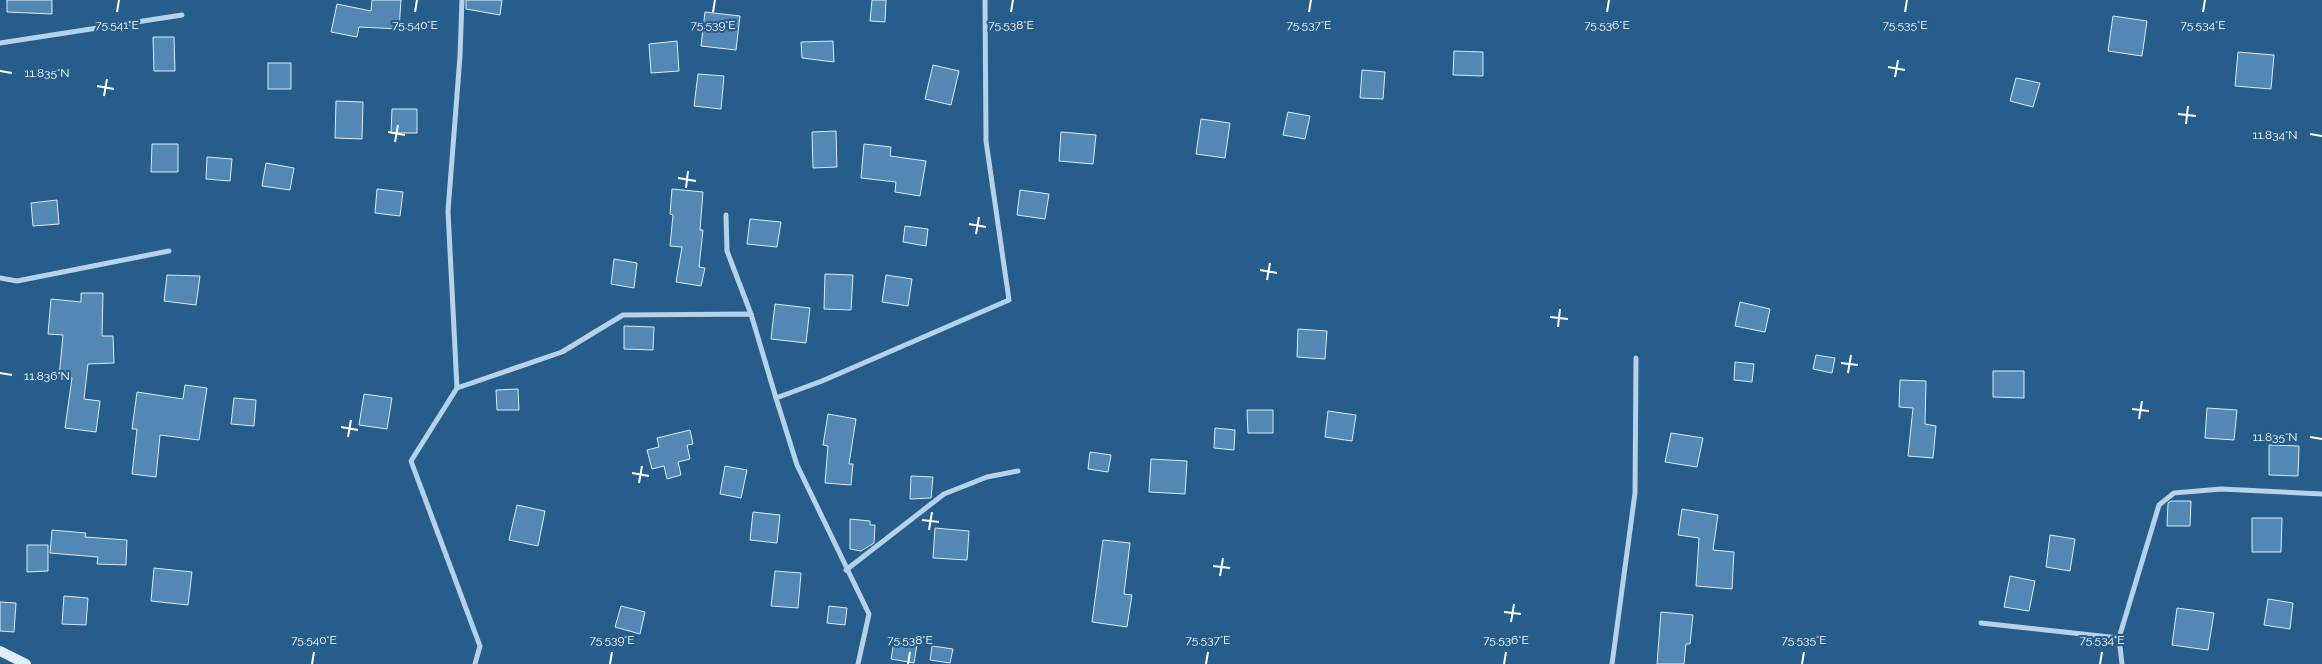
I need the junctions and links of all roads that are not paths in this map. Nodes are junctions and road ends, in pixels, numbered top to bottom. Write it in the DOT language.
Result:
graph roads {
  1 [pos="462,0"];
  2 [pos="985,0"];
  3 [pos="182,15"];
  4 [pos="0,42"];
  5 [pos="726,215"];
  6 [pos="169,251"];
  7 [pos="0,278"];
  8 [pos="751,314"];
  9 [pos="1636,358"];
  10 [pos="457,388"];
  11 [pos="776,398"];
  12 [pos="1018,471"];
  13 [pos="2322,494"];
  14 [pos="846,570"];
  15 [pos="1981,623"];
  16 [pos="2119,638"];
  17 [pos="0,651"];
  18 [pos="26,664"];
  19 [pos="475,664"];
  20 [pos="858,664"];
  21 [pos="1612,664"];
  22 [pos="2122,664"];
  1 -- 10 [label="street"];
  2 -- 11 [label="street"];
  3 -- 4 [label="street"];
  5 -- 8 [label="street"];
  6 -- 7 [label="street"];
  8 -- 10 [label="street"];
  8 -- 11 [label="street"];
  9 -- 21 [label="street"];
  10 -- 19 [label="street"];
  11 -- 14 [label="street"];
  12 -- 14 [label="street"];
  13 -- 16 [label="street"];
  14 -- 20 [label="street"];
  15 -- 16 [label="street"];
  16 -- 22 [label="street"];
  17 -- 18 [label="main road"];
}
